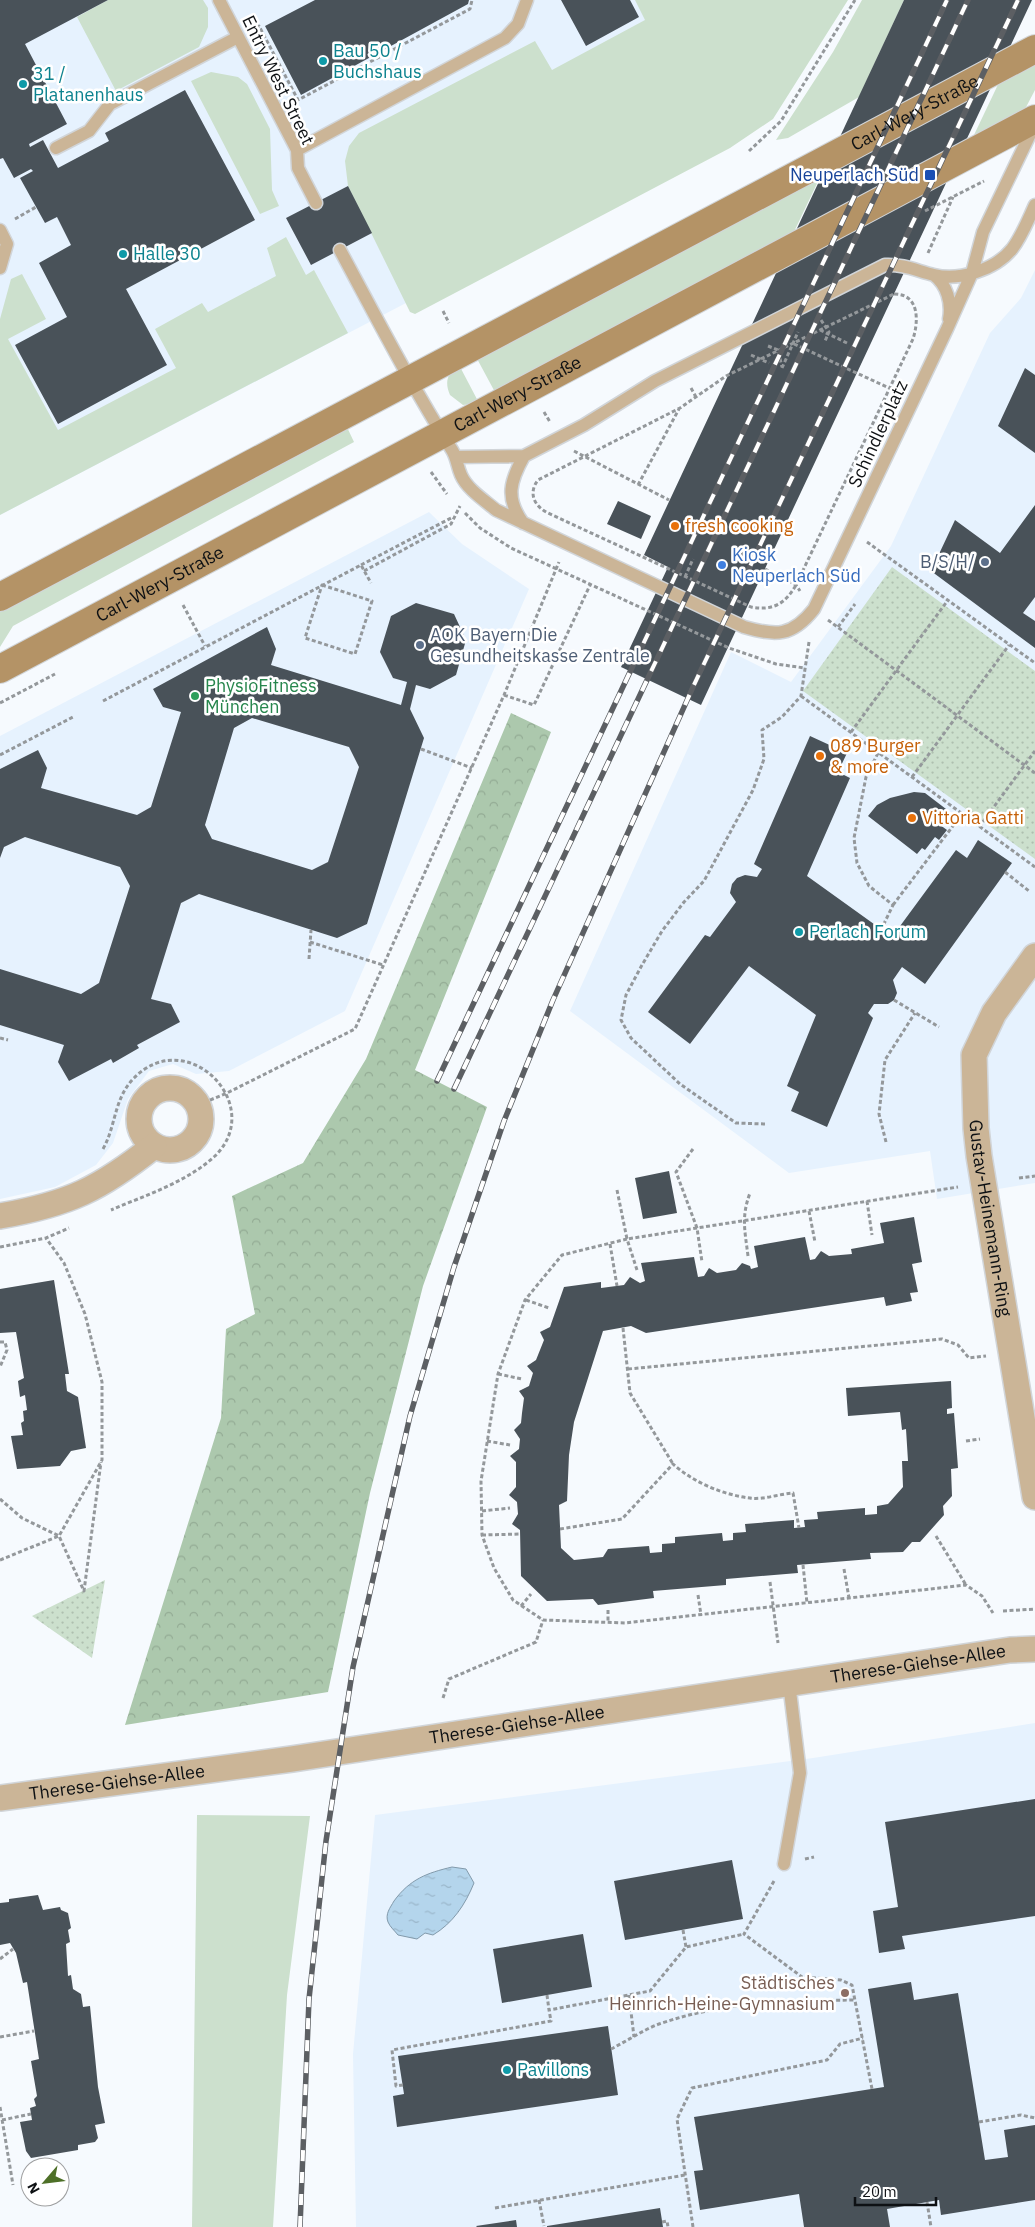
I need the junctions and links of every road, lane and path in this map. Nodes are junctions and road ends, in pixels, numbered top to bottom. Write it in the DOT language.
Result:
graph roads {
  1 [pos="219,0"];
  2 [pos="472,0"];
  3 [pos="527,0"];
  4 [pos="855,0"];
  5 [pos="238,37"];
  6 [pos="1035,49"];
  7 [pos="1035,119"];
  8 [pos="1035,124"];
  9 [pos="56,148"];
  10 [pos="297,150"];
  11 [pos="749,151"];
  12 [pos="953,197"];
  13 [pos="316,203"];
  14 [pos="1035,205"];
  15 [pos="0,230"];
  16 [pos="340,250"];
  17 [pos="0,268"];
  18 [pos="920,270"];
  19 [pos="972,273"];
  20 [pos="934,275"];
  21 [pos="909,297"];
  22 [pos="443,311"];
  23 [pos="449,322"];
  24 [pos="947,329"];
  25 [pos="818,330"];
  26 [pos="847,343"];
  27 [pos="763,344"];
  28 [pos="793,344"];
  29 [pos="778,350"];
  30 [pos="748,354"];
  31 [pos="769,363"];
  32 [pos="782,368"];
  33 [pos="409,381"];
  34 [pos="691,388"];
  35 [pos="889,388"];
  36 [pos="696,397"];
  37 [pos="680,408"];
  38 [pos="442,434"];
  39 [pos="575,452"];
  40 [pos="524,456"];
  41 [pos="457,457"];
  42 [pos="582,457"];
  43 [pos="638,486"];
  44 [pos="669,500"];
  45 [pos="454,516"];
  46 [pos="523,523"];
  47 [pos="451,524"];
  48 [pos="852,531"];
  49 [pos="567,543"];
  50 [pos="361,565"];
  51 [pos="765,569"];
  52 [pos="364,570"];
  53 [pos="370,583"];
  54 [pos="591,583"];
  55 [pos="322,585"];
  56 [pos="796,585"];
  57 [pos="0,597"];
  58 [pos="948,600"];
  59 [pos="855,604"];
  60 [pos="183,605"];
  61 [pos="814,609"];
  62 [pos="838,628"];
  63 [pos="1010,645"];
  64 [pos="205,646"];
  65 [pos="557,655"];
  66 [pos="566,661"];
  67 [pos="1035,663"];
  68 [pos="0,669"];
  69 [pos="896,670"];
  70 [pos="504,695"];
  71 [pos="801,696"];
  72 [pos="103,700"];
  73 [pos="958,715"];
  74 [pos="73,717"];
  75 [pos="851,732"];
  76 [pos="421,748"];
  77 [pos="1035,750"];
  78 [pos="878,752"];
  79 [pos="0,755"];
  80 [pos="1024,765"];
  81 [pos="472,768"];
  82 [pos="1035,773"];
  83 [pos="912,778"];
  84 [pos="962,814"];
  85 [pos="979,826"];
  86 [pos="1035,867"];
  87 [pos="1005,872"];
  88 [pos="1030,891"];
  89 [pos="893,905"];
  90 [pos="311,930"];
  91 [pos="881,930"];
  92 [pos="310,942"];
  93 [pos="1035,956"];
  94 [pos="309,959"];
  95 [pos="383,965"];
  96 [pos="894,1000"];
  97 [pos="915,1013"];
  98 [pos="939,1027"];
  99 [pos="0,1038"];
  100 [pos="8,1040"];
  101 [pos="198,1105"];
  102 [pos="765,1124"];
  103 [pos="886,1142"];
  104 [pos="154,1146"];
  105 [pos="694,1150"];
  106 [pos="1035,1176"];
  107 [pos="1020,1178"];
  108 [pos="984,1184"];
  109 [pos="617,1190"];
  110 [pos="750,1193"];
  111 [pos="867,1201"];
  112 [pos="809,1211"];
  113 [pos="0,1216"];
  114 [pos="743,1221"];
  115 [pos="696,1228"];
  116 [pos="872,1235"];
  117 [pos="46,1238"];
  118 [pos="627,1239"];
  119 [pos="815,1242"];
  120 [pos="610,1244"];
  121 [pos="748,1256"];
  122 [pos="702,1262"];
  123 [pos="637,1270"];
  124 [pos="616,1286"];
  125 [pos="525,1300"];
  126 [pos="548,1308"];
  127 [pos="623,1328"];
  128 [pos="0,1342"];
  129 [pos="1011,1352"];
  130 [pos="0,1367"];
  131 [pos="628,1369"];
  132 [pos="498,1374"];
  133 [pos="522,1379"];
  134 [pos="980,1439"];
  135 [pos="966,1441"];
  136 [pos="487,1442"];
  137 [pos="510,1445"];
  138 [pos="102,1460"];
  139 [pos="673,1464"];
  140 [pos="1035,1495"];
  141 [pos="0,1499"];
  142 [pos="510,1508"];
  143 [pos="482,1511"];
  144 [pos="799,1528"];
  145 [pos="560,1529"];
  146 [pos="520,1534"];
  147 [pos="482,1535"];
  148 [pos="59,1536"];
  149 [pos="936,1536"];
  150 [pos="0,1560"];
  151 [pos="803,1565"];
  152 [pos="844,1569"];
  153 [pos="770,1582"];
  154 [pos="966,1585"];
  155 [pos="531,1594"];
  156 [pos="698,1595"];
  157 [pos="849,1598"];
  158 [pos="807,1603"];
  159 [pos="521,1606"];
  160 [pos="774,1607"];
  161 [pos="1035,1609"];
  162 [pos="608,1610"];
  163 [pos="1003,1611"];
  164 [pos="993,1613"];
  165 [pos="702,1615"];
  166 [pos="543,1620"];
  167 [pos="608,1623"];
  168 [pos="778,1643"];
  169 [pos="1035,1649"];
  170 [pos="789,1683"];
  171 [pos="443,1698"];
  172 [pos="0,1798"];
  173 [pos="814,1857"];
  174 [pos="784,1864"];
  175 [pos="683,1930"];
  176 [pos="744,1934"];
  177 [pos="686,1948"];
  178 [pos="13,1949"];
  179 [pos="0,1959"];
  180 [pos="547,1995"];
  181 [pos="629,1995"];
  182 [pos="855,2000"];
  183 [pos="549,2010"];
  184 [pos="34,2031"];
  185 [pos="0,2037"];
  186 [pos="634,2037"];
  187 [pos="862,2038"];
  188 [pos="611,2048"];
  189 [pos="403,2085"];
  190 [pos="872,2089"];
  191 [pos="0,2106"];
  192 [pos="31,2114"];
  193 [pos="1035,2118"];
  194 [pos="2,2120"];
  195 [pos="979,2122"];
  196 [pos="685,2175"];
  197 [pos="13,2185"];
  198 [pos="539,2200"];
  199 [pos="926,2202"];
  200 [pos="495,2208"];
  201 [pos="662,2222"];
  202 [pos="544,2226"];
  203 [pos="668,2227"];
  204 [pos="693,2227"];
  205 [pos="931,2227"];
  1 -- 5 [label="lane, Entry West Street"];
  2 -- 5 [label="path"];
  3 -- 10 [label="lane"];
  4 -- 11 [label="path"];
  5 -- 9 [label="lane"];
  5 -- 10 [label="lane, Entry West Street"];
  6 -- 33 [label="main road, Carl-Wery-Straße"];
  7 -- 38 [label="main road, Carl-Wery-Straße"];
  8 -- 19 [label="lane, Schindlerplatz"];
  10 -- 13 [label="lane, Entry West Street"];
  12 -- 18 [label="path"];
  14 -- 19 [label="lane"];
  15 -- 17 [label="lane"];
  16 -- 33 [label="lane, Schindlerplatz"];
  18 -- 20 [label="lane"];
  18 -- 21 [label="path"];
  18 -- 40 [label="lane"];
  19 -- 20 [label="lane"];
  19 -- 24 [label="lane, Schindlerplatz"];
  20 -- 24 [label="lane"];
  21 -- 28 [label="path"];
  21 -- 35 [label="path"];
  22 -- 23 [label="path"];
  24 -- 48 [label="lane, Schindlerplatz"];
  25 -- 26 [label="path"];
  27 -- 29 [label="path"];
  28 -- 29 [label="path"];
  28 -- 35 [label="path"];
  29 -- 32 [label="path"];
  29 -- 36 [label="path"];
  30 -- 31 [label="path"];
  33 -- 38 [label="lane, Schindlerplatz"];
  33 -- 57 [label="main road, Carl-Wery-Straße"];
  34 -- 36 [label="path"];
  35 -- 56 [label="path"];
  36 -- 37 [label="path"];
  37 -- 42 [label="path"];
  37 -- 43 [label="path"];
  38 -- 41 [label="lane, Schindlerplatz"];
  38 -- 68 [label="main road, Carl-Wery-Straße"];
  39 -- 42 [label="path"];
  40 -- 41 [label="lane"];
  40 -- 46 [label="lane"];
  41 -- 46 [label="lane, Schindlerplatz"];
  42 -- 43 [label="path"];
  42 -- 56 [label="path"];
  43 -- 44 [label="path"];
  45 -- 50 [label="path"];
  46 -- 49 [label="lane, Schindlerplatz"];
  47 -- 52 [label="path"];
  48 -- 58 [label="path"];
  48 -- 61 [label="lane, Schindlerplatz"];
  49 -- 61 [label="lane, Schindlerplatz"];
  49 -- 70 [label="path"];
  50 -- 52 [label="path"];
  50 -- 55 [label="path"];
  51 -- 56 [label="path"];
  52 -- 53 [label="path"];
  54 -- 65 [label="path"];
  55 -- 55 [label="path"];
  55 -- 64 [label="path"];
  58 -- 63 [label="path"];
  58 -- 69 [label="path"];
  59 -- 62 [label="path"];
  60 -- 64 [label="path"];
  61 -- 62 [label="path"];
  61 -- 71 [label="path"];
  62 -- 69 [label="path"];
  63 -- 67 [label="path"];
  63 -- 73 [label="path"];
  64 -- 72 [label="path"];
  65 -- 66 [label="path"];
  65 -- 70 [label="path"];
  69 -- 73 [label="path"];
  69 -- 75 [label="path"];
  70 -- 81 [label="path"];
  71 -- 75 [label="path"];
  71 -- 102 [label="path"];
  73 -- 80 [label="path"];
  73 -- 83 [label="path"];
  74 -- 79 [label="path"];
  75 -- 78 [label="path"];
  76 -- 81 [label="path"];
  77 -- 80 [label="path"];
  78 -- 83 [label="path"];
  78 -- 89 [label="path"];
  80 -- 82 [label="path"];
  80 -- 85 [label="path"];
  81 -- 95 [label="path"];
  83 -- 84 [label="path"];
  84 -- 85 [label="path"];
  84 -- 89 [label="path"];
  85 -- 86 [label="path"];
  87 -- 88 [label="path"];
  89 -- 91 [label="path"];
  90 -- 92 [label="path"];
  92 -- 94 [label="path"];
  92 -- 95 [label="path"];
  93 -- 108 [label="street, Gustav-Heinemann-Ring"];
  95 -- 101 [label="path"];
  96 -- 97 [label="path"];
  97 -- 98 [label="path"];
  97 -- 103 [label="path"];
  99 -- 100 [label="path"];
  101 -- 104 [label="street"];
  101 -- 104 [label="street"];
  104 -- 113 [label="street"];
  105 -- 115 [label="path"];
  106 -- 107 [label="path"];
  108 -- 111 [label="path"];
  108 -- 129 [label="street, Gustav-Heinemann-Ring"];
  109 -- 118 [label="path"];
  110 -- 114 [label="path"];
  111 -- 112 [label="path"];
  111 -- 116 [label="path"];
  112 -- 114 [label="path"];
  112 -- 119 [label="path"];
  114 -- 115 [label="path"];
  114 -- 121 [label="path"];
  115 -- 118 [label="path"];
  115 -- 122 [label="path"];
  117 -- 138 [label="path"];
  118 -- 120 [label="path"];
  118 -- 123 [label="path"];
  120 -- 124 [label="path"];
  120 -- 125 [label="path"];
  125 -- 126 [label="path"];
  125 -- 132 [label="path"];
  127 -- 131 [label="path"];
  128 -- 130 [label="path"];
  129 -- 131 [label="path"];
  129 -- 140 [label="street, Gustav-Heinemann-Ring"];
  131 -- 139 [label="path"];
  132 -- 133 [label="path"];
  132 -- 136 [label="path"];
  134 -- 135 [label="path"];
  136 -- 137 [label="path"];
  136 -- 143 [label="path"];
  138 -- 148 [label="path"];
  138 -- 148 [label="path"];
  139 -- 144 [label="path"];
  139 -- 145 [label="path"];
  141 -- 148 [label="path"];
  142 -- 143 [label="path"];
  143 -- 147 [label="path"];
  146 -- 147 [label="path"];
  147 -- 159 [label="path"];
  148 -- 150 [label="path"];
  149 -- 154 [label="path"];
  151 -- 158 [label="path"];
  152 -- 157 [label="path"];
  153 -- 160 [label="path"];
  154 -- 157 [label="path"];
  154 -- 164 [label="path"];
  155 -- 159 [label="path"];
  156 -- 165 [label="path"];
  157 -- 158 [label="path"];
  158 -- 160 [label="path"];
  159 -- 166 [label="path"];
  160 -- 165 [label="path"];
  160 -- 168 [label="path"];
  161 -- 163 [label="path"];
  162 -- 167 [label="path"];
  165 -- 167 [label="path"];
  166 -- 167 [label="path"];
  166 -- 171 [label="path"];
  169 -- 170 [label="street, Therese-Giehse-Allee"];
  170 -- 172 [label="street, Therese-Giehse-Allee"];
  170 -- 174 [label="lane"];
  173 -- 174 [label="path"];
  174 -- 176 [label="path"];
  175 -- 177 [label="path"];
  176 -- 177 [label="path"];
  176 -- 182 [label="path"];
  177 -- 181 [label="path"];
  178 -- 179 [label="path"];
  180 -- 183 [label="path"];
  181 -- 183 [label="path"];
  181 -- 186 [label="path"];
  182 -- 186 [label="path"];
  182 -- 187 [label="path"];
  183 -- 189 [label="path"];
  184 -- 185 [label="path"];
  186 -- 188 [label="path"];
  187 -- 190 [label="path"];
  187 -- 196 [label="path"];
  191 -- 194 [label="path"];
  192 -- 194 [label="path"];
  193 -- 195 [label="path"];
  194 -- 197 [label="path"];
  196 -- 198 [label="path"];
  196 -- 204 [label="path"];
  198 -- 200 [label="path"];
  198 -- 202 [label="path"];
  199 -- 205 [label="path"];
  201 -- 203 [label="path"];
}
